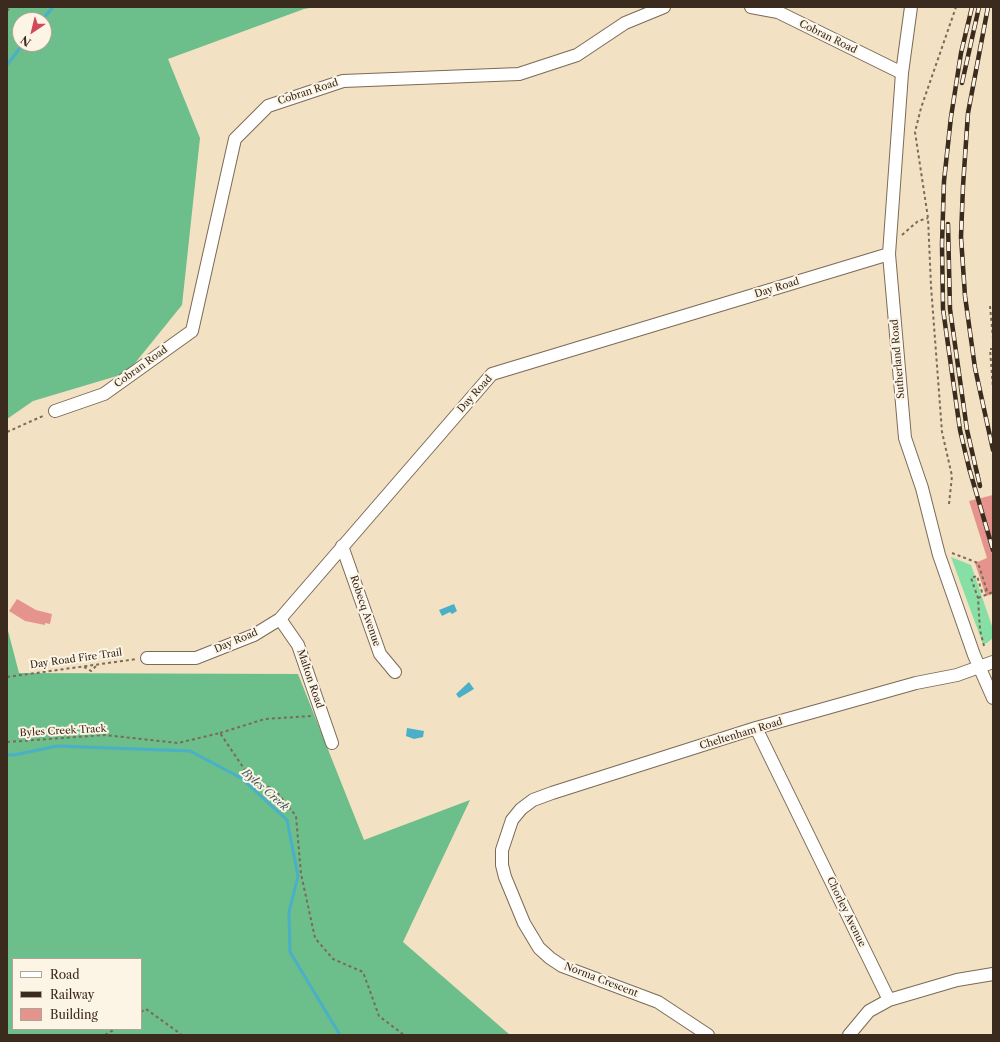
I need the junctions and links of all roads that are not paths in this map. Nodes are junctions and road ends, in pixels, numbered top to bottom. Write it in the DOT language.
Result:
graph roads {
  1 [pos="664,7"];
  2 [pos="751,7"];
  3 [pos="911,7"];
  4 [pos="902,72"];
  5 [pos="889,254"];
  6 [pos="55,411"];
  7 [pos="342,546"];
  8 [pos="280,619"];
  9 [pos="146,658"];
  10 [pos="993,662"];
  11 [pos="979,667"];
  12 [pos="395,672"];
  13 [pos="993,698"];
  14 [pos="756,728"];
  15 [pos="332,744"];
  16 [pos="506,833"];
  17 [pos="993,974"];
  18 [pos="889,1000"];
  19 [pos="708,1035"];
  20 [pos="849,1035"];
  1 -- 6 [label="street, Cobran Road"];
  2 -- 4 [label="street, Cobran Road"];
  3 -- 4 [label="street, Sutherland Road"];
  4 -- 5 [label="street, Sutherland Road"];
  5 -- 7 [label="street, Day Road"];
  5 -- 11 [label="street, Sutherland Road"];
  7 -- 8 [label="street, Day Road"];
  7 -- 12 [label="street, Robecq Avenue"];
  8 -- 9 [label="street, Day Road"];
  8 -- 15 [label="street, Malton Road"];
  10 -- 11 [label="street, Cheltenham Road"];
  11 -- 13 [label="street, Sutherland Road"];
  11 -- 14 [label="street, Cheltenham Road"];
  14 -- 16 [label="street, Cheltenham Road"];
  14 -- 18 [label="street, Chorley Avenue"];
  16 -- 19 [label="street, Norma Crescent"];
  17 -- 18 [label="street"];
  18 -- 20 [label="street"];
}
